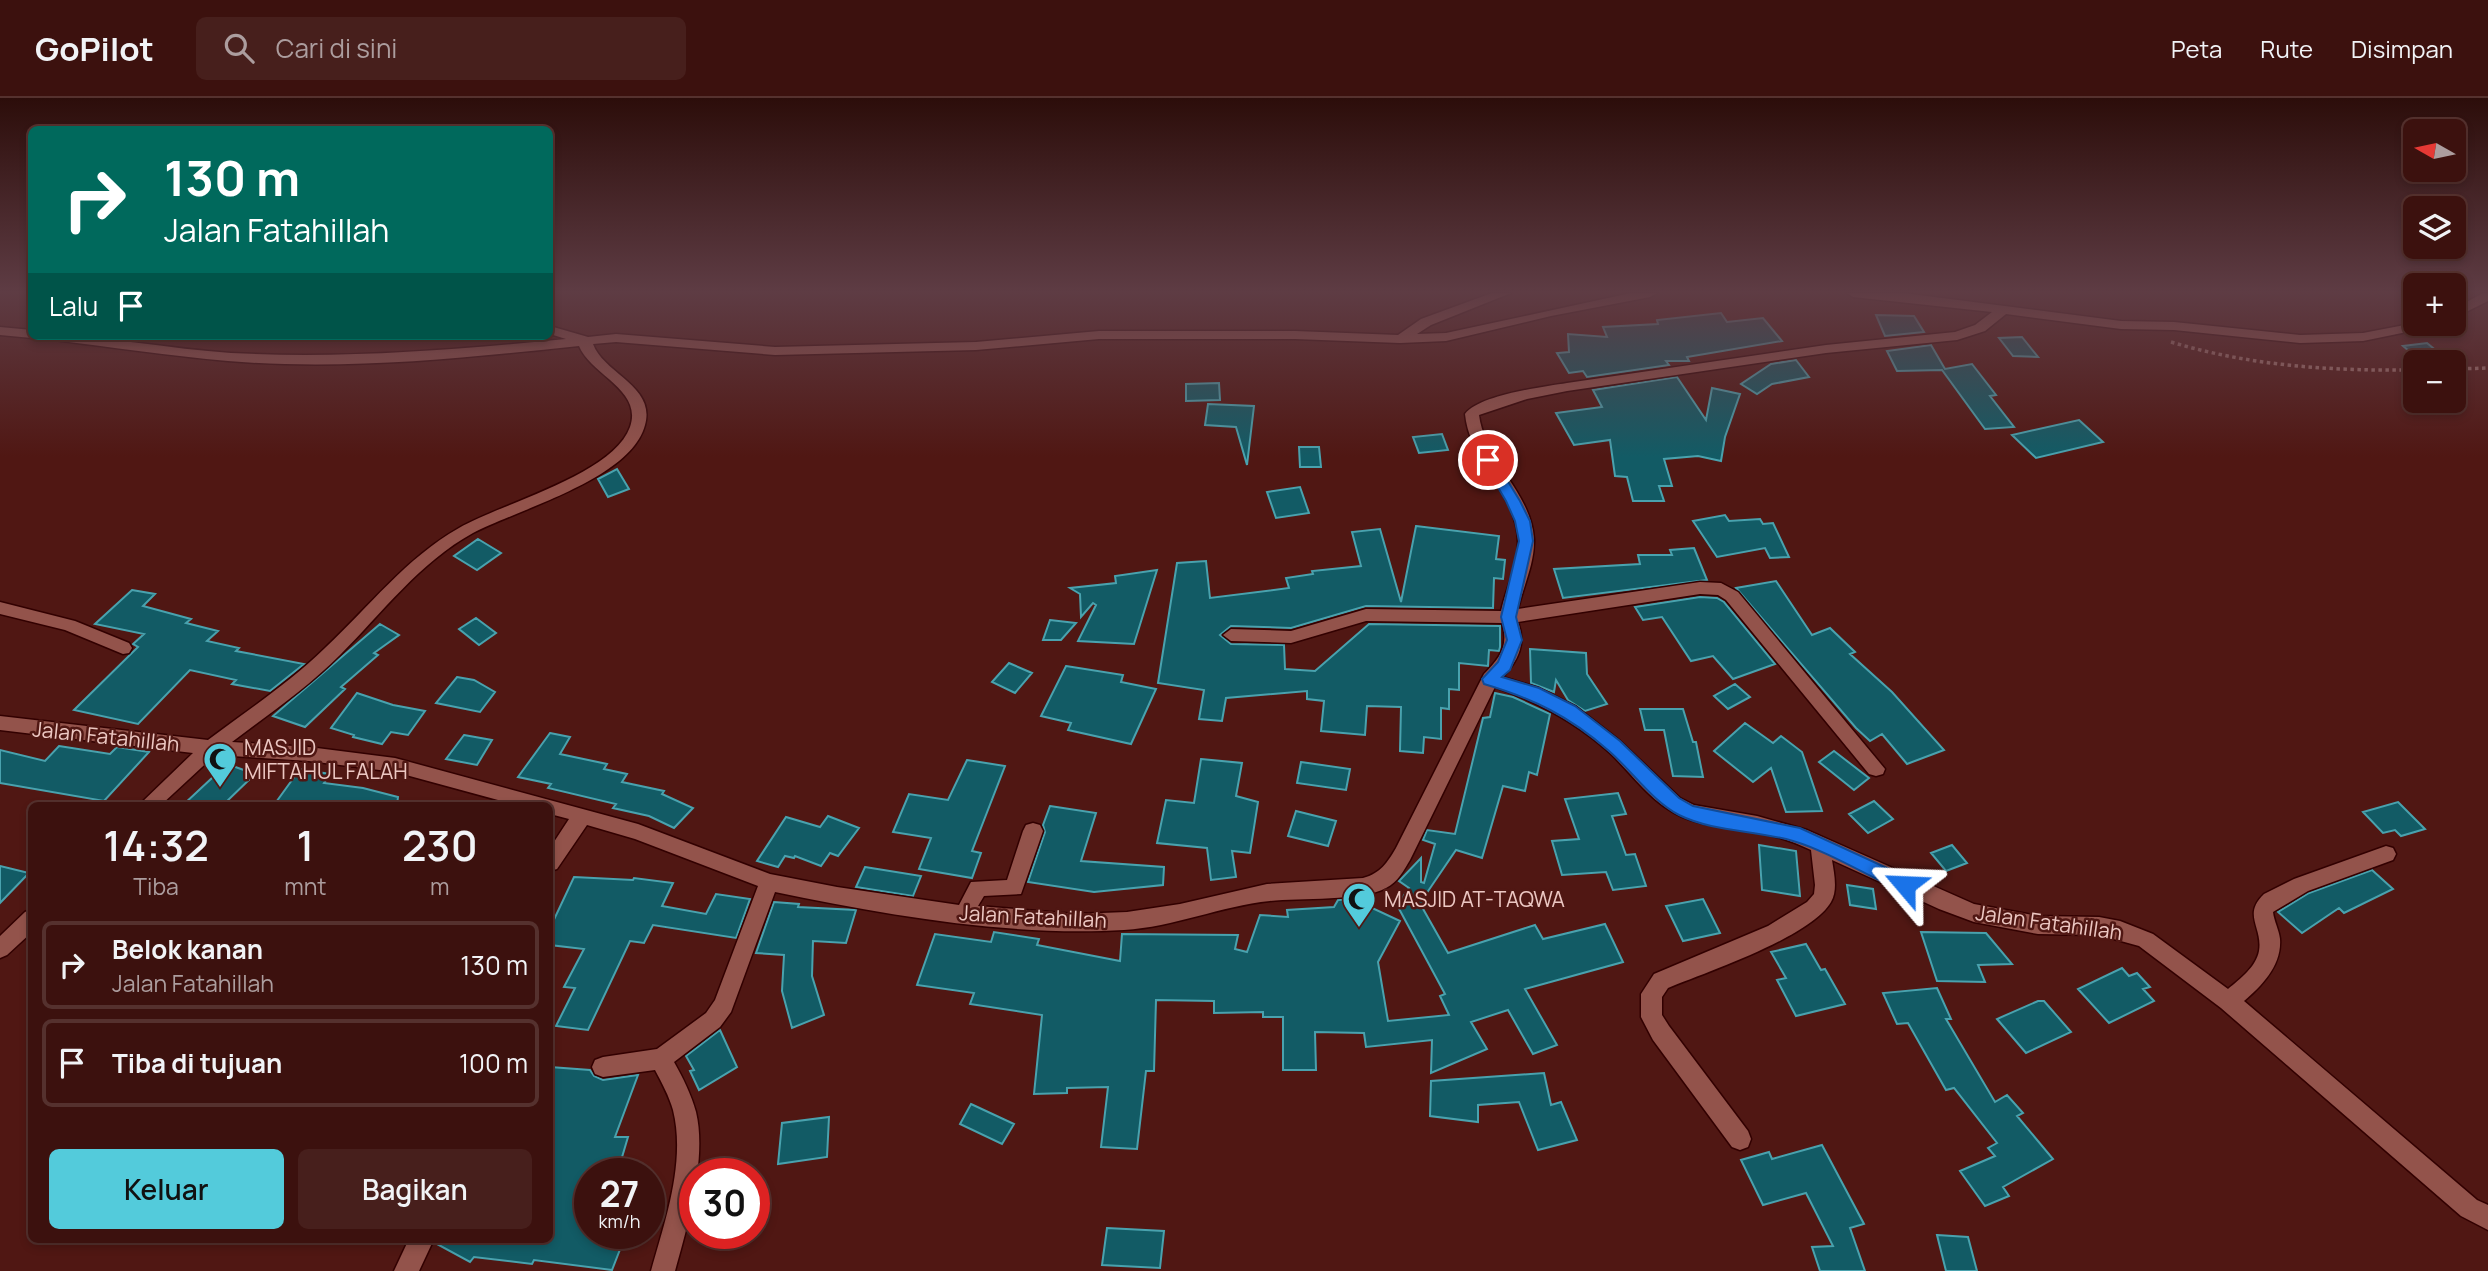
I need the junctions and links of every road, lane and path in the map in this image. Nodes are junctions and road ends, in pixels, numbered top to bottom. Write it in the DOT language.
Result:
graph roads {
  1 [pos="151,348"];
  2 [pos="513,348"];
  3 [pos="586,348"];
  4 [pos="715,348"];
  5 [pos="926,348"];
  6 [pos="1839,348"];
  7 [pos="2189,348"];
  8 [pos="2488,368"];
  9 [pos="2466,369"];
  10 [pos="2403,370"];
  11 [pos="0,608"];
  12 [pos="1508,617"];
  13 [pos="1231,635"];
  14 [pos="123,648"];
  15 [pos="1490,679"];
  16 [pos="0,723"];
  17 [pos="211,748"];
  18 [pos="1876,769"];
  19 [pos="151,802"];
  20 [pos="532,802"];
  21 [pos="553,808"];
  22 [pos="582,816"];
  23 [pos="1033,831"];
  24 [pos="1820,844"];
  25 [pos="2386,854"];
  26 [pos="553,859"];
  27 [pos="769,882"];
  28 [pos="964,914"];
  29 [pos="28,922"];
  30 [pos="0,948"];
  31 [pos="2228,1001"];
  32 [pos="661,1059"];
  33 [pos="603,1067"];
  34 [pos="1740,1139"];
  35 [pos="2488,1218"];
  36 [pos="420,1243"];
  37 [pos="406,1271"];
  38 [pos="663,1271"];
  1 -- 2 [label="street"];
  3 -- 17 [label="street"];
  4 -- 5 [label="street"];
  6 -- 12 [label="street, Jalan Fatahillah"];
  7 -- 10 [label="path"];
  8 -- 9 [label="path"];
  11 -- 14 [label="street"];
  12 -- 13 [label="street"];
  12 -- 15 [label="street, Jalan Fatahillah"];
  12 -- 18 [label="street"];
  15 -- 24 [label="street, Jalan Fatahillah"];
  15 -- 28 [label="street, Jalan Fatahillah"];
  16 -- 17 [label="street, Jalan Fatahillah"];
  17 -- 19 [label="street, Jalan Fatahillah"];
  17 -- 20 [label="street, Jalan Fatahillah"];
  21 -- 22 [label="street, Jalan Fatahillah"];
  22 -- 26 [label="street"];
  22 -- 27 [label="street, Jalan Fatahillah"];
  23 -- 28 [label="street"];
  24 -- 31 [label="street, Jalan Fatahillah"];
  24 -- 34 [label="street"];
  25 -- 31 [label="street"];
  27 -- 28 [label="street, Jalan Fatahillah"];
  27 -- 32 [label="street"];
  29 -- 30 [label="street"];
  31 -- 35 [label="street, Jalan Fatahillah"];
  32 -- 33 [label="street"];
  32 -- 38 [label="street"];
  36 -- 37 [label="street"];
}
